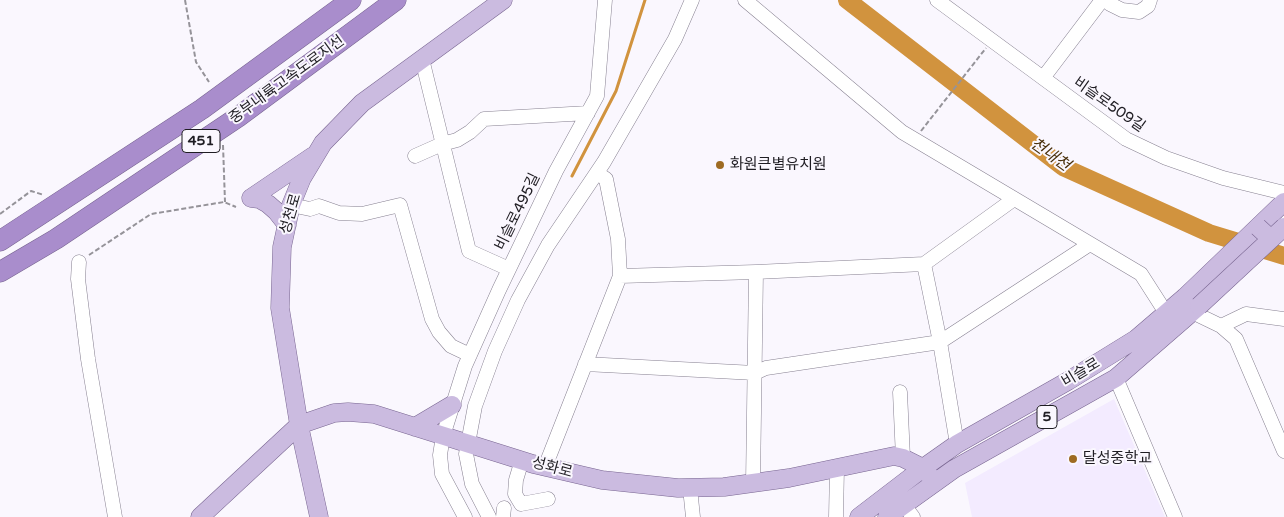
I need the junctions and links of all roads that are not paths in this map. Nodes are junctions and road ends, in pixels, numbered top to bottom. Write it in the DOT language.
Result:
graph roads {
  1 [pos="351,0"];
  2 [pos="396,0"];
  3 [pos="502,0"];
  4 [pos="605,0"];
  5 [pos="692,0"];
  6 [pos="745,0"];
  7 [pos="938,0"];
  8 [pos="1102,0"];
  9 [pos="1107,0"];
  10 [pos="1150,0"];
  11 [pos="422,59"];
  12 [pos="1043,78"];
  13 [pos="588,113"];
  14 [pos="442,144"];
  15 [pos="315,154"];
  16 [pos="416,156"];
  17 [pos="597,172"];
  18 [pos="1014,199"];
  19 [pos="1282,201"];
  20 [pos="291,205"];
  21 [pos="287,225"];
  22 [pos="1258,227"];
  23 [pos="1278,233"];
  24 [pos="0,241"];
  25 [pos="1090,244"];
  26 [pos="79,262"];
  27 [pos="924,264"];
  28 [pos="509,269"];
  29 [pos="0,272"];
  30 [pos="756,272"];
  31 [pos="620,276"];
  32 [pos="1192,305"];
  33 [pos="1166,313"];
  34 [pos="1284,320"];
  35 [pos="1221,326"];
  36 [pos="940,342"];
  37 [pos="470,354"];
  38 [pos="585,364"];
  39 [pos="755,373"];
  40 [pos="1116,378"];
  41 [pos="900,392"];
  42 [pos="452,405"];
  43 [pos="300,426"];
  44 [pos="414,427"];
  45 [pos="990,427"];
  46 [pos="443,436"];
  47 [pos="467,443"];
  48 [pos="957,444"];
  49 [pos="1284,451"];
  50 [pos="975,457"];
  51 [pos="903,458"];
  52 [pos="522,460"];
  53 [pos="545,467"];
  54 [pos="837,468"];
  55 [pos="923,468"];
  56 [pos="935,482"];
  57 [pos="753,483"];
  58 [pos="690,488"];
  59 [pos="475,492"];
  60 [pos="548,499"];
  61 [pos="457,502"];
  62 [pos="908,510"];
  63 [pos="870,514"];
  64 [pos="202,516"];
  65 [pos="116,517"];
  66 [pos="319,517"];
  67 [pos="466,517"];
  68 [pos="489,517"];
  69 [pos="694,517"];
  70 [pos="836,517"];
  71 [pos="887,517"];
  72 [pos="1174,517"];
  1 -- 24 [label="highway, 중부내륙고속도로지선 / 451"];
  2 -- 29 [label="highway, 중부내륙고속도로지선 / 451"];
  3 -- 11 [label="main road, 성천로"];
  4 -- 13 [label="street, 비슬로495길"];
  5 -- 17 [label="street"];
  6 -- 18 [label="street"];
  7 -- 12 [label="street, 비슬로509길"];
  8 -- 12 [label="street"];
  9 -- 10 [label="street"];
  11 -- 14 [label="street"];
  11 -- 15 [label="main road, 성천로"];
  12 -- 19 [label="street, 비슬로509길"];
  13 -- 14 [label="street"];
  13 -- 28 [label="street, 비슬로495길"];
  14 -- 16 [label="street"];
  14 -- 28 [label="street"];
  15 -- 20 [label="main road, 성천로"];
  15 -- 21 [label="main road"];
  17 -- 31 [label="street"];
  17 -- 47 [label="street"];
  18 -- 25 [label="street"];
  18 -- 27 [label="street"];
  19 -- 22 [label="main road, 비슬로 / 5"];
  20 -- 21 [label="main road, 성천로"];
  20 -- 37 [label="street"];
  21 -- 43 [label="main road, 성천로"];
  22 -- 23 [label="main road, bridge"];
  22 -- 32 [label="main road, 비슬로 / 5"];
  23 -- 32 [label="main road, 비슬로 / 5, bridge"];
  25 -- 33 [label="street"];
  25 -- 36 [label="street"];
  26 -- 65 [label="street"];
  27 -- 30 [label="street"];
  27 -- 36 [label="street"];
  28 -- 37 [label="street, 비슬로495길"];
  30 -- 31 [label="street"];
  30 -- 39 [label="street"];
  31 -- 38 [label="street"];
  32 -- 33 [label="main road, 비슬로 / 5"];
  32 -- 35 [label="street"];
  32 -- 40 [label="main road, 비슬로 / 5"];
  33 -- 45 [label="main road, 비슬로 / 5"];
  34 -- 35 [label="street"];
  35 -- 49 [label="street"];
  36 -- 39 [label="street"];
  36 -- 48 [label="street"];
  37 -- 42 [label="street, 비슬로495길"];
  38 -- 39 [label="street"];
  38 -- 53 [label="street"];
  39 -- 57 [label="street"];
  40 -- 50 [label="main road, 비슬로 / 5"];
  40 -- 72 [label="street"];
  41 -- 51 [label="street"];
  42 -- 44 [label="main road"];
  42 -- 46 [label="street, 비슬로495길"];
  43 -- 44 [label="main road, 성화로"];
  43 -- 64 [label="main road, 성화로"];
  43 -- 66 [label="main road, 성천로"];
  44 -- 46 [label="main road, 성화로"];
  45 -- 48 [label="main road, 비슬로 / 5"];
  45 -- 50 [label="main road"];
  46 -- 47 [label="main road, 성화로"];
  46 -- 61 [label="street, 비슬로495길"];
  47 -- 52 [label="main road, 성화로"];
  47 -- 59 [label="street"];
  48 -- 55 [label="main road, 비슬로 / 5"];
  50 -- 56 [label="main road, 비슬로 / 5"];
  51 -- 54 [label="main road, 성화로"];
  51 -- 55 [label="main road, 성화로"];
  52 -- 53 [label="main road, 성화로"];
  52 -- 60 [label="street"];
  53 -- 58 [label="main road, 성화로"];
  54 -- 57 [label="main road, 성화로"];
  54 -- 70 [label="street"];
  55 -- 56 [label="main road, 성화로"];
  55 -- 63 [label="main road, 비슬로 / 5"];
  56 -- 62 [label="main road, 비슬로 / 5"];
  57 -- 58 [label="main road, 성화로"];
  58 -- 69 [label="street"];
  59 -- 61 [label="street"];
  59 -- 68 [label="street"];
  61 -- 67 [label="street, 비슬로495길"];
  62 -- 71 [label="main road, 비슬로 / 5"];
}
